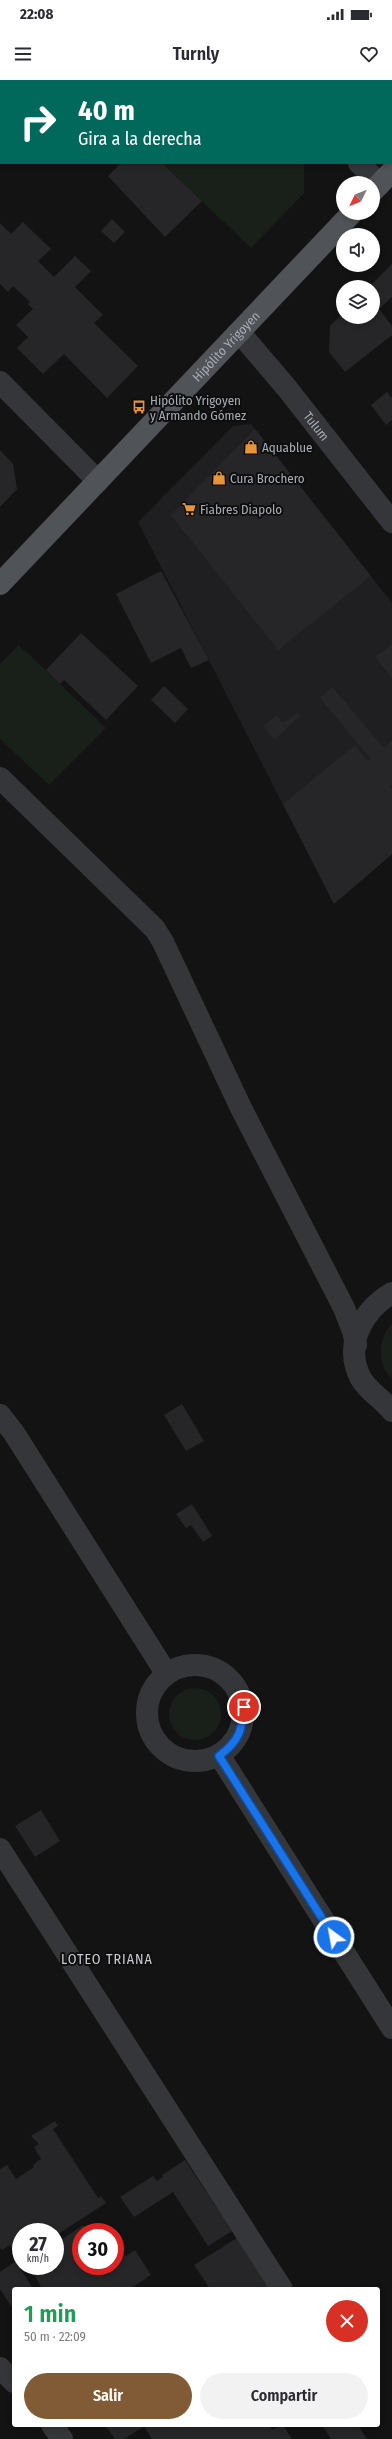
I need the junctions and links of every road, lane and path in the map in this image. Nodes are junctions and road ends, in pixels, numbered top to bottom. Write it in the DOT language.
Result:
graph roads {
  1 [pos="360,164"];
  2 [pos="382,182"];
  3 [pos="345,220"];
  4 [pos="239,332"];
  5 [pos="0,382"];
  6 [pos="98,481"];
  7 [pos="392,522"];
  8 [pos="0,584"];
  9 [pos="0,778"];
  10 [pos="336,1292"];
  11 [pos="385,1297"];
  12 [pos="356,1346"];
  13 [pos="391,1408"];
  14 [pos="0,1415"];
  15 [pos="166,1674"];
  16 [pos="219,1756"];
  17 [pos="0,1849"];
  18 [pos="392,2028"];
  19 [pos="281,2287"];
  20 [pos="0,2368"];
  21 [pos="12,2380"];
  22 [pos="53,2427"];
  23 [pos="62,2439"];
  1 -- 2 [label="street"];
  3 -- 4 [label="main road, Hipólito Yrigoyen"];
  4 -- 6 [label="main road, Hipólito Yrigoyen"];
  4 -- 7 [label="street, Tulum"];
  5 -- 6 [label="street"];
  6 -- 8 [label="main road, Hipólito Yrigoyen"];
  9 -- 10 [label="street"];
  10 -- 11 [label="street"];
  10 -- 12 [label="street"];
  11 -- 12 [label="street"];
  12 -- 13 [label="street"];
  14 -- 15 [label="street"];
  15 -- 16 [label="street"];
  15 -- 16 [label="street"];
  16 -- 18 [label="street"];
  17 -- 19 [label="street"];
  20 -- 21 [label="street"];
  22 -- 23 [label="street"];
}
